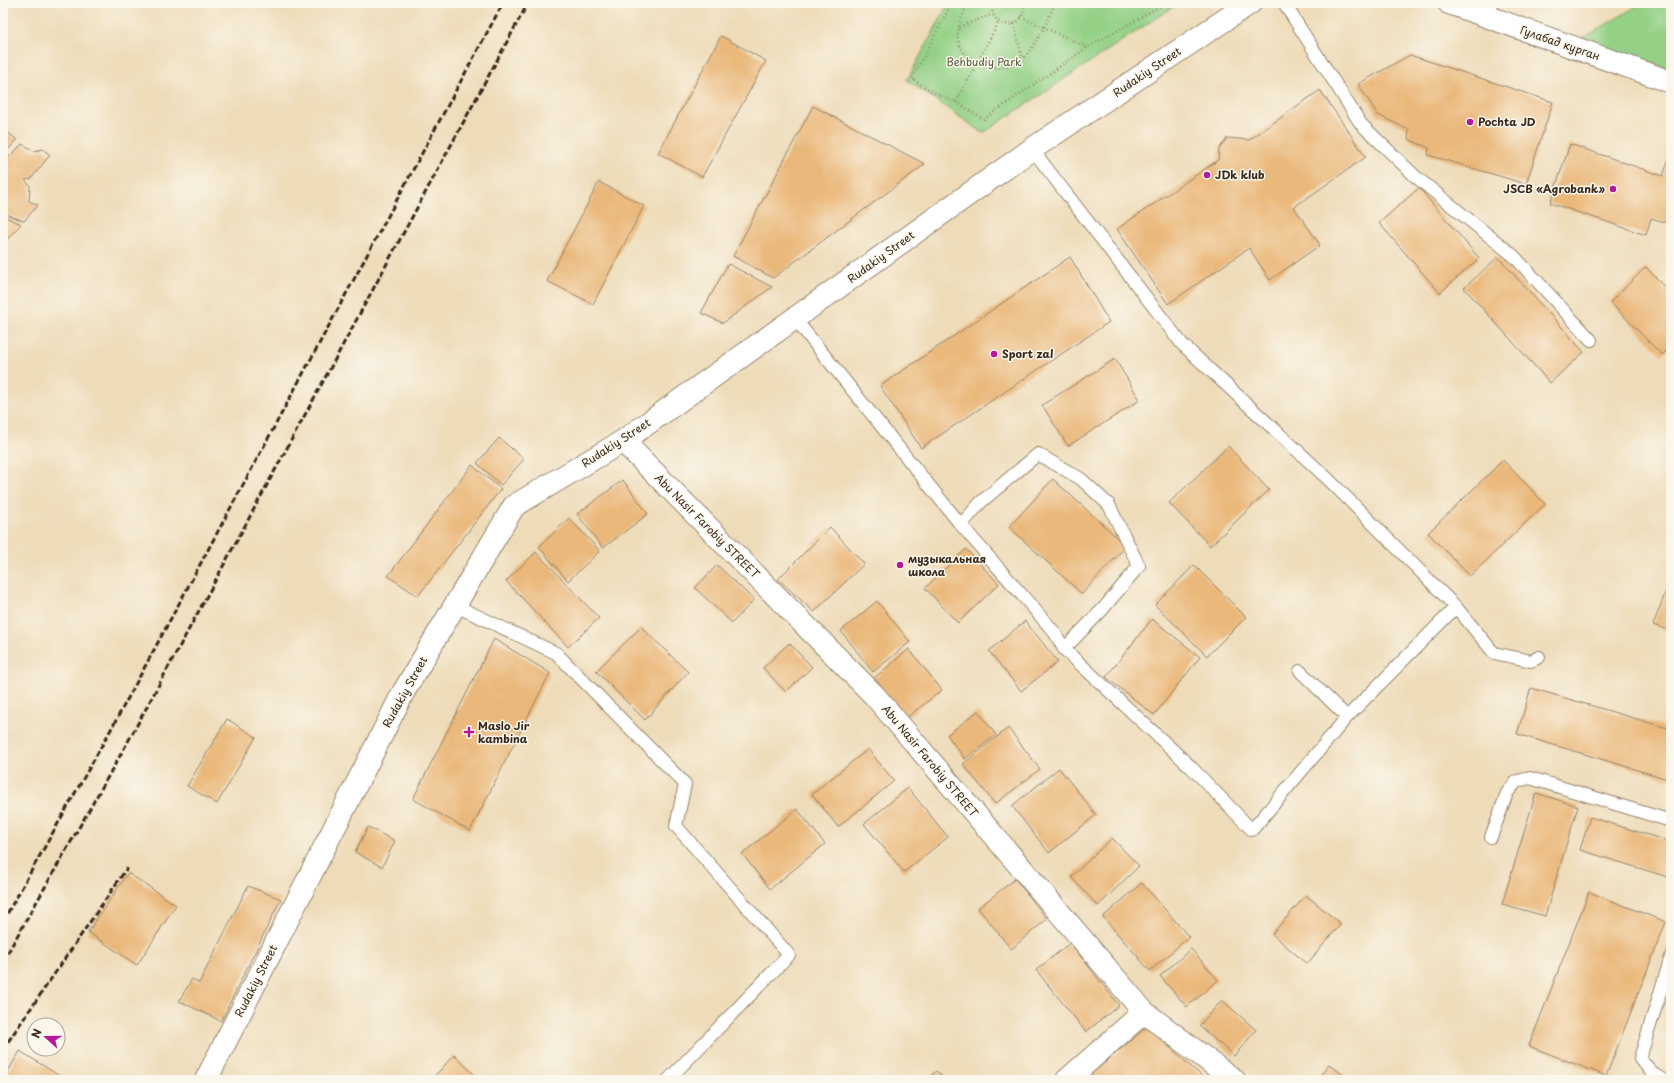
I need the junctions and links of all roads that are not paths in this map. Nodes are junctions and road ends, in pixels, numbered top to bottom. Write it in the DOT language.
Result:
graph roads {
  1 [pos="1250,3"];
  2 [pos="1284,3"];
  3 [pos="1449,3"];
  4 [pos="1486,8"];
  5 [pos="1671,82"];
  6 [pos="1032,149"];
  7 [pos="796,319"];
  8 [pos="1591,340"];
  9 [pos="623,441"];
  10 [pos="961,525"];
  11 [pos="454,605"];
  12 [pos="1456,607"];
  13 [pos="1064,649"];
  14 [pos="1539,657"];
  15 [pos="1300,671"];
  16 [pos="1347,717"];
  17 [pos="1671,821"];
  18 [pos="1491,837"];
  19 [pos="1671,957"];
  20 [pos="1144,1012"];
  21 [pos="206,1080"];
  22 [pos="668,1080"];
  23 [pos="1067,1080"];
  24 [pos="1234,1080"];
  25 [pos="1663,1080"];
  1 -- 6 [label="street, Rudakiy Street"];
  2 -- 8 [label="lane"];
  3 -- 4 [label="street, Гулабад курган"];
  4 -- 5 [label="street, Гулабад курган"];
  6 -- 7 [label="street, Rudakiy Street"];
  6 -- 12 [label="lane"];
  7 -- 9 [label="street, Rudakiy Street"];
  7 -- 10 [label="lane"];
  9 -- 11 [label="street, Rudakiy Street"];
  9 -- 20 [label="street, Abu Nasir Farobiy STREET"];
  10 -- 13 [label="lane"];
  10 -- 13 [label="lane"];
  11 -- 21 [label="street, Rudakiy Street"];
  11 -- 22 [label="lane"];
  12 -- 14 [label="lane"];
  12 -- 16 [label="lane"];
  13 -- 16 [label="lane"];
  15 -- 16 [label="lane"];
  17 -- 18 [label="lane"];
  19 -- 25 [label="lane"];
  20 -- 23 [label="street"];
  20 -- 24 [label="street, Abu Nasir Farobiy STREET"];
}
